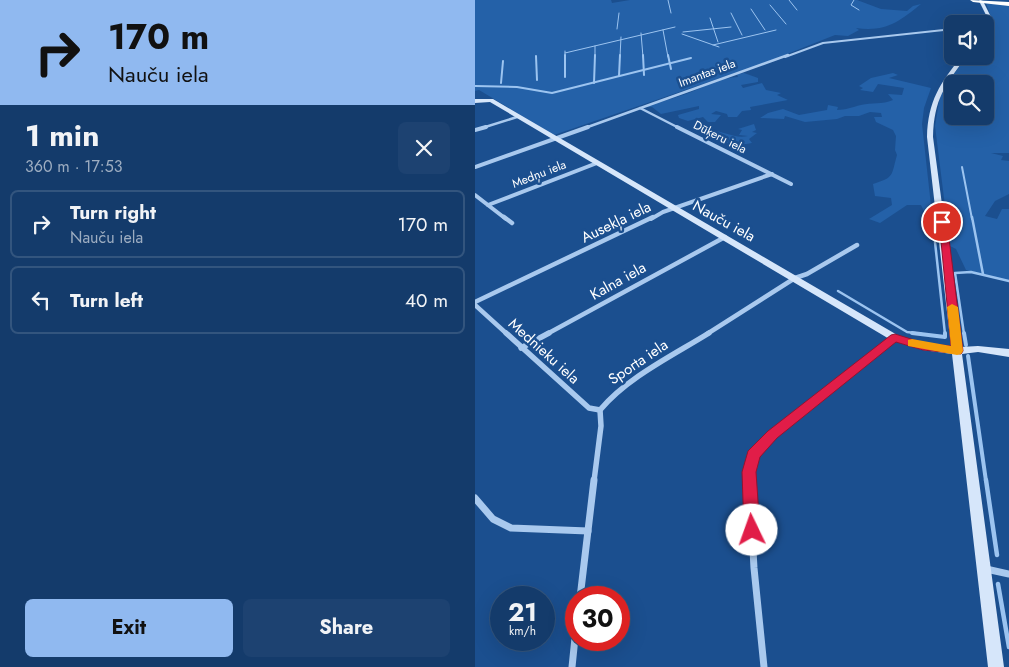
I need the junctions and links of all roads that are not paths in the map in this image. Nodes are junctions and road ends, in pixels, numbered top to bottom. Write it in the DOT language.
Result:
graph roads {
  1 [pos="976,0"];
  2 [pos="1009,4"];
  3 [pos="987,15"];
  4 [pos="944,30"];
  5 [pos="958,65"];
  6 [pos="475,101"];
  7 [pos="640,108"];
  8 [pos="517,117"];
  9 [pos="475,130"];
  10 [pos="556,138"];
  11 [pos="597,163"];
  12 [pos="475,167"];
  13 [pos="771,174"];
  14 [pos="791,184"];
  15 [pos="475,195"];
  16 [pos="488,205"];
  17 [pos="675,209"];
  18 [pos="512,222"];
  19 [pos="726,236"];
  20 [pos="857,245"];
  21 [pos="795,278"];
  22 [pos="475,303"];
  23 [pos="895,338"];
  24 [pos="521,348"];
  25 [pos="957,351"];
  26 [pos="1009,352"];
  27 [pos="600,410"];
  28 [pos="475,498"];
  29 [pos="588,530"];
  30 [pos="983,569"];
  31 [pos="1009,574"];
  32 [pos="581,586"];
  33 [pos="574,651"];
  34 [pos="572,667"];
  35 [pos="764,667"];
  36 [pos="996,667"];
  1 -- 2 [label="highway"];
  1 -- 3 [label="street"];
  4 -- 7 [label="street, Imantas iela"];
  5 -- 25 [label="street"];
  6 -- 8 [label="street, Nauču iela"];
  7 -- 10 [label="street, Imantas iela"];
  7 -- 13 [label="street, Dūķeru iela"];
  8 -- 9 [label="street"];
  8 -- 10 [label="street, Nauču iela"];
  10 -- 11 [label="street, Nauču iela"];
  10 -- 12 [label="street, Imantas iela"];
  11 -- 16 [label="street, Medņu iela"];
  11 -- 17 [label="street, Nauču iela"];
  13 -- 14 [label="street, Dūķeru iela"];
  13 -- 17 [label="street, Ausekļa iela"];
  15 -- 16 [label="street"];
  16 -- 18 [label="street"];
  17 -- 19 [label="street, Nauču iela"];
  17 -- 22 [label="street, Ausekļa iela"];
  19 -- 21 [label="street, Nauču iela"];
  19 -- 24 [label="street, Kalna iela"];
  20 -- 21 [label="street, Sporta iela"];
  21 -- 23 [label="street, Nauču iela"];
  21 -- 27 [label="street, Sporta iela"];
  22 -- 24 [label="street, Mednieku iela"];
  23 -- 25 [label="street, Nauču iela"];
  23 -- 35 [label="street"];
  24 -- 27 [label="street, Mednieku iela"];
  25 -- 26 [label="street, Nauču iela"];
  25 -- 30 [label="street"];
  27 -- 29 [label="street"];
  28 -- 29 [label="street"];
  29 -- 32 [label="street"];
  30 -- 31 [label="street"];
  30 -- 36 [label="street"];
  33 -- 34 [label="street"];
}
